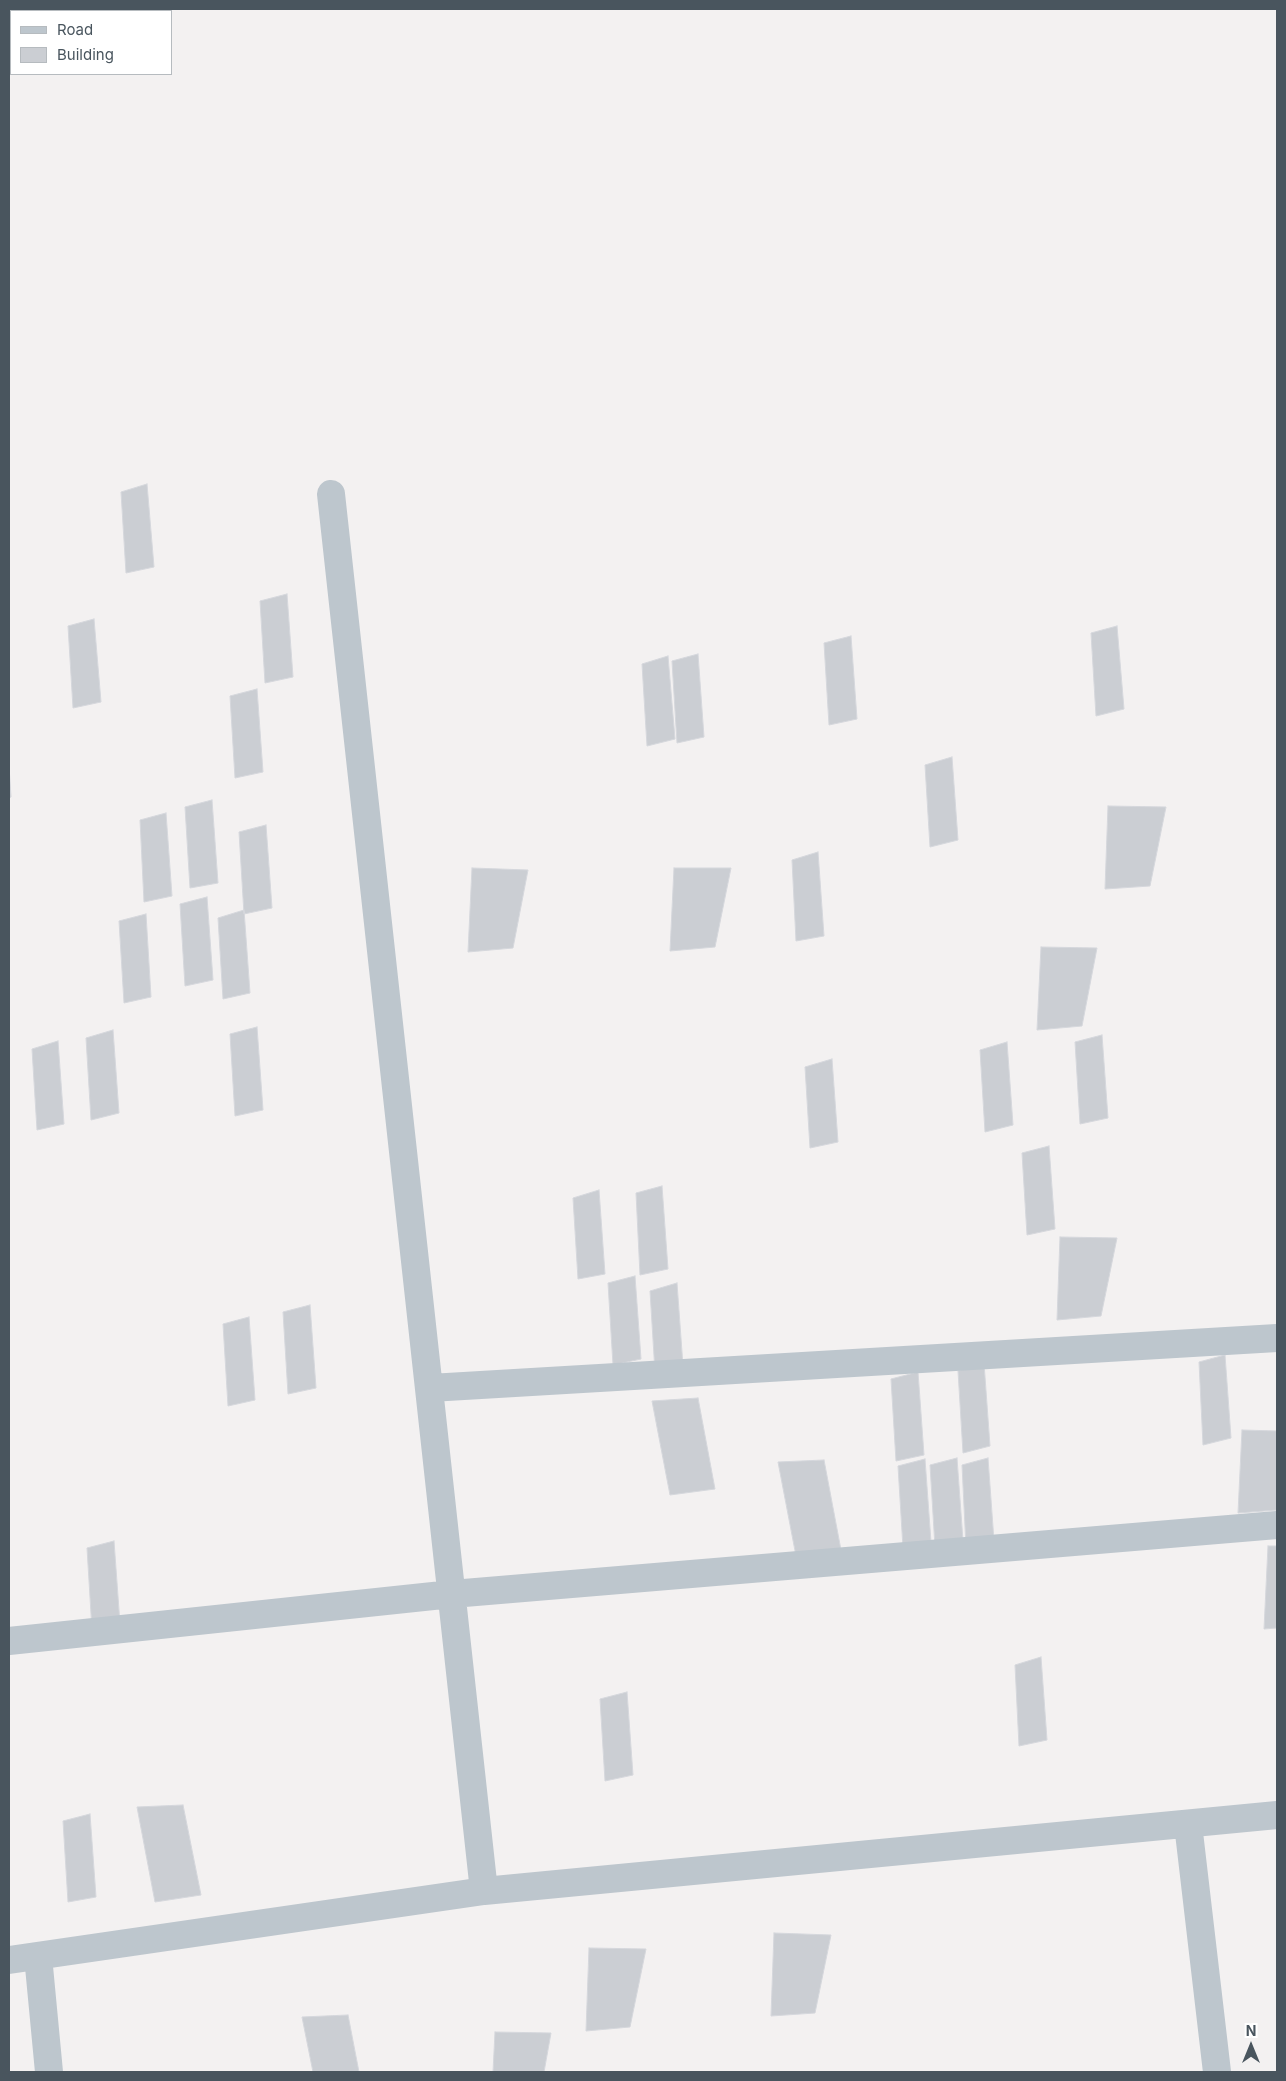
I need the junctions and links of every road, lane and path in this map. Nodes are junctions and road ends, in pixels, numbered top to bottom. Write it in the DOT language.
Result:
graph roads {
  1 [pos="331,494"];
  2 [pos="1277,1338"];
  3 [pos="430,1388"];
  4 [pos="1277,1525"];
  5 [pos="452,1594"];
  6 [pos="9,1641"];
  7 [pos="1277,1815"];
  8 [pos="1188,1824"];
  9 [pos="484,1891"];
  10 [pos="38,1956"];
  11 [pos="9,1960"];
  12 [pos="49,2072"];
  13 [pos="1217,2072"];
  1 -- 3 [label="street"];
  2 -- 3 [label="street"];
  3 -- 5 [label="street"];
  4 -- 5 [label="street"];
  5 -- 6 [label="street"];
  5 -- 9 [label="street"];
  7 -- 8 [label="street"];
  8 -- 9 [label="street"];
  8 -- 13 [label="street"];
  9 -- 10 [label="street"];
  10 -- 11 [label="street"];
  10 -- 12 [label="street"];
}
